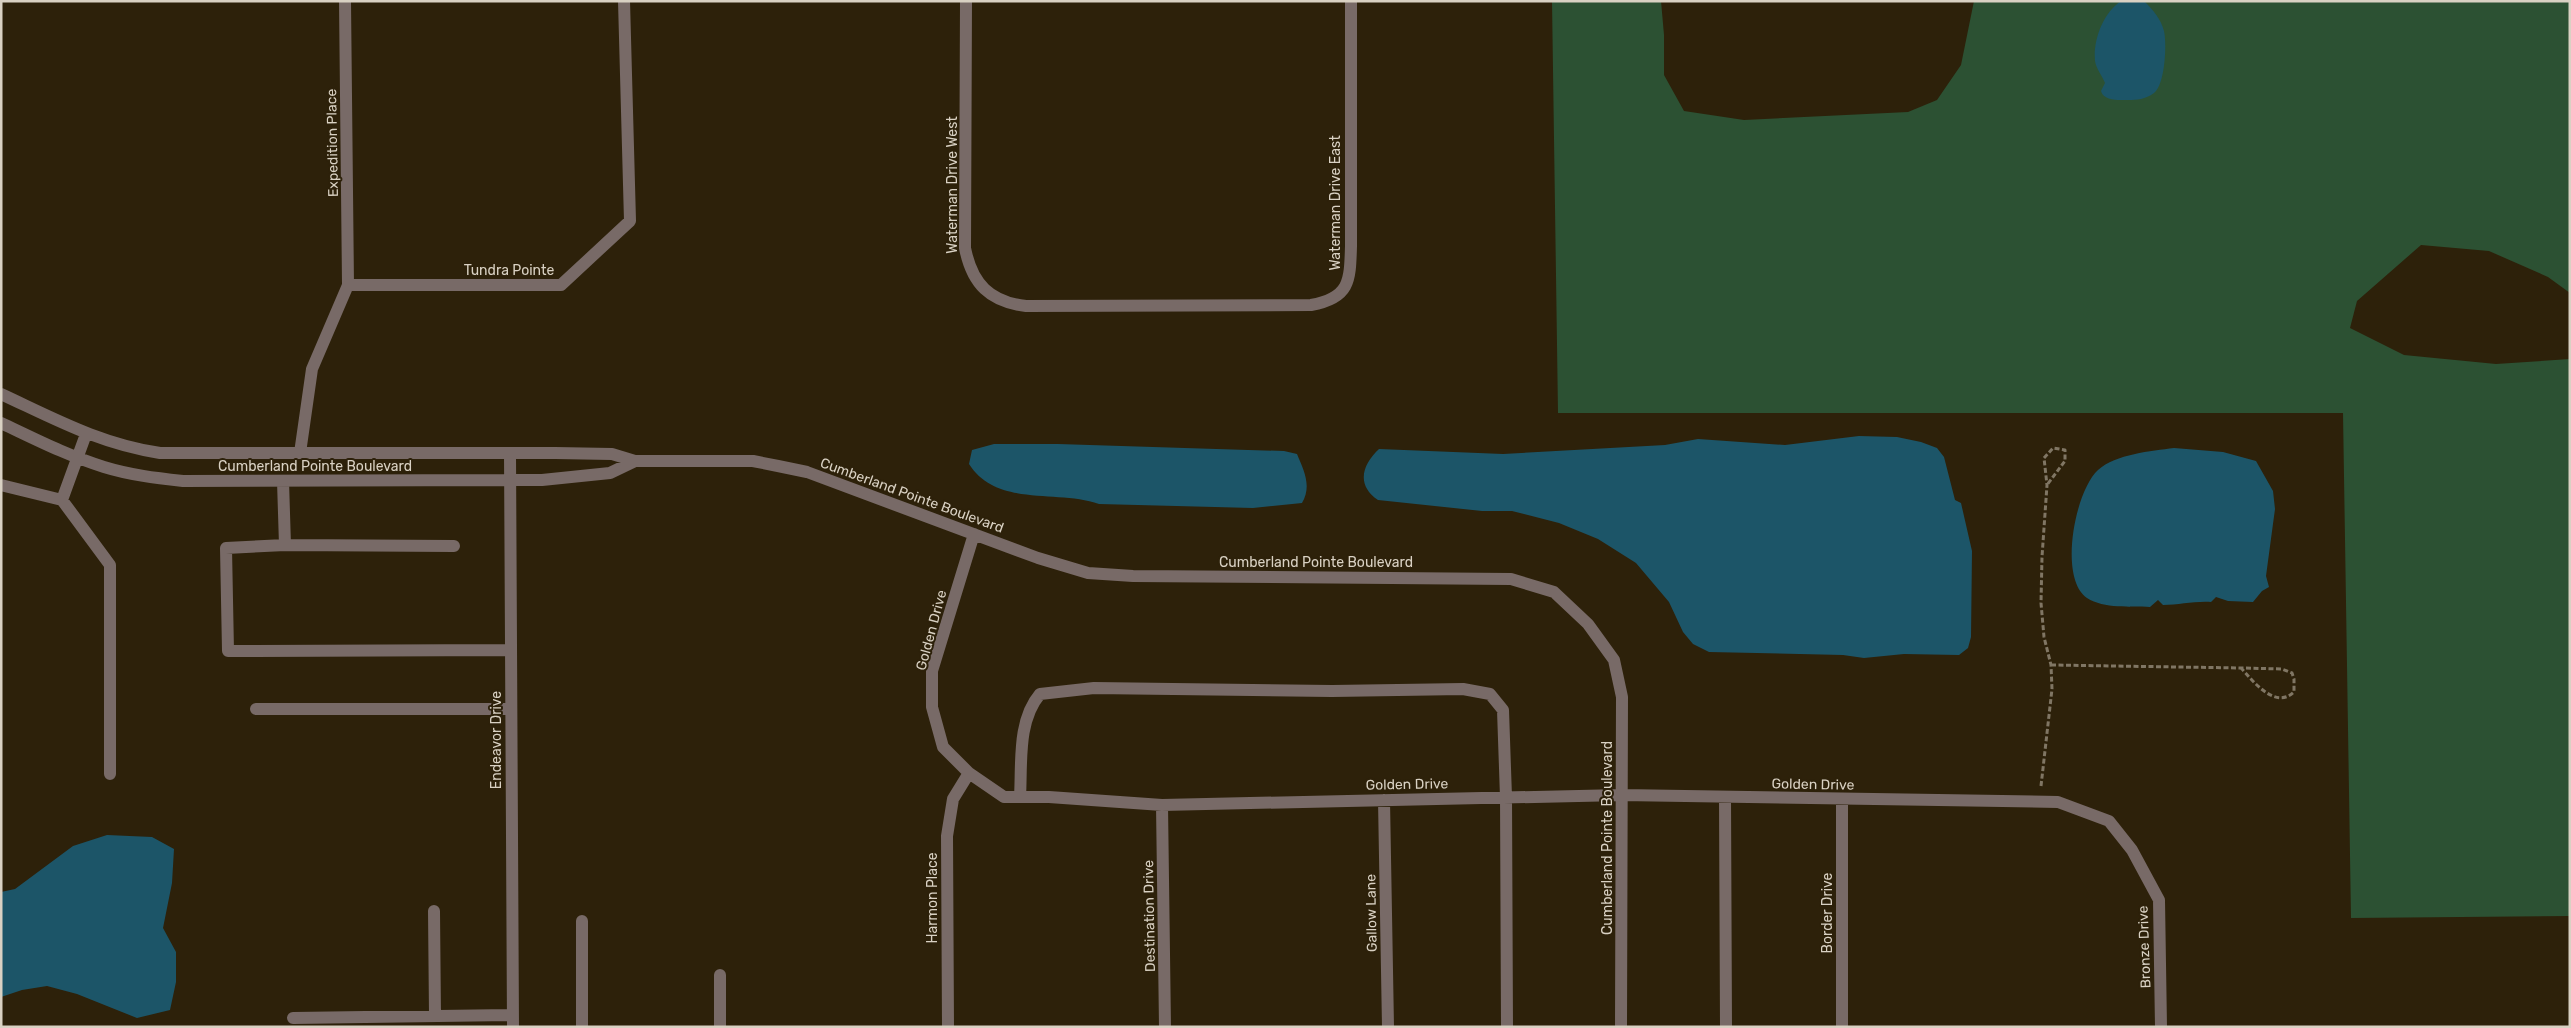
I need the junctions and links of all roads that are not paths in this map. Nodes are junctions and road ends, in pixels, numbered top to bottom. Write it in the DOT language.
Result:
graph roads {
  1 [pos="345,1"];
  2 [pos="624,1"];
  3 [pos="966,1"];
  4 [pos="1351,1"];
  5 [pos="348,285"];
  6 [pos="1174,305"];
  7 [pos="1,394"];
  8 [pos="1,424"];
  9 [pos="86,434"];
  10 [pos="300,453"];
  11 [pos="510,453"];
  12 [pos="76,458"];
  13 [pos="635,461"];
  14 [pos="510,480"];
  15 [pos="283,481"];
  16 [pos="1,486"];
  17 [pos="62,500"];
  18 [pos="974,534"];
  19 [pos="285,545"];
  20 [pos="454,546"];
  21 [pos="511,650"];
  22 [pos="256,709"];
  23 [pos="511,709"];
  24 [pos="969,773"];
  25 [pos="110,774"];
  26 [pos="1622,795"];
  27 [pos="1020,797"];
  28 [pos="1506,797"];
  29 [pos="1725,797"];
  30 [pos="1384,800"];
  31 [pos="1842,800"];
  32 [pos="1162,805"];
  33 [pos="2108,821"];
  34 [pos="434,910"];
  35 [pos="582,921"];
  36 [pos="720,975"];
  37 [pos="435,1016"];
  38 [pos="293,1018"];
  39 [pos="513,1021"];
  40 [pos="582,1027"];
  41 [pos="720,1027"];
  42 [pos="948,1027"];
  43 [pos="1165,1027"];
  44 [pos="1388,1027"];
  45 [pos="1507,1027"];
  46 [pos="1621,1027"];
  47 [pos="1726,1027"];
  48 [pos="1842,1027"];
  49 [pos="2162,1027"];
  1 -- 5 [label="street, Expedition Place"];
  2 -- 5 [label="street, Tundra Pointe"];
  3 -- 6 [label="street, Waterman Drive West"];
  4 -- 6 [label="street, Waterman Drive East"];
  5 -- 10 [label="street"];
  7 -- 9 [label="street, Cumberland Pointe Boulevard"];
  8 -- 12 [label="street, Cumberland Pointe Boulevard"];
  9 -- 10 [label="street, Cumberland Pointe Boulevard"];
  9 -- 12 [label="street"];
  10 -- 11 [label="street, Cumberland Pointe Boulevard"];
  11 -- 13 [label="street, Cumberland Pointe Boulevard"];
  11 -- 14 [label="street, Endeavor Drive"];
  12 -- 15 [label="street, Cumberland Pointe Boulevard"];
  12 -- 17 [label="street"];
  13 -- 14 [label="street, Cumberland Pointe Boulevard"];
  13 -- 18 [label="street, Cumberland Pointe Boulevard"];
  14 -- 15 [label="street, Cumberland Pointe Boulevard"];
  14 -- 21 [label="street, Endeavor Drive"];
  15 -- 19 [label="street"];
  16 -- 17 [label="street"];
  17 -- 25 [label="street"];
  18 -- 24 [label="street, Golden Drive"];
  18 -- 26 [label="street, Cumberland Pointe Boulevard"];
  19 -- 20 [label="street"];
  19 -- 21 [label="street"];
  21 -- 23 [label="street, Endeavor Drive"];
  22 -- 23 [label="street"];
  23 -- 39 [label="street, Endeavor Drive"];
  24 -- 27 [label="street, Golden Drive"];
  24 -- 42 [label="street, Harmon Place"];
  26 -- 28 [label="street, Golden Drive"];
  26 -- 29 [label="street, Golden Drive"];
  26 -- 46 [label="street, Cumberland Pointe Boulevard"];
  27 -- 28 [label="street"];
  27 -- 32 [label="street, Golden Drive"];
  28 -- 30 [label="street, Golden Drive"];
  28 -- 45 [label="street"];
  29 -- 31 [label="street, Golden Drive"];
  29 -- 47 [label="street"];
  30 -- 32 [label="street, Golden Drive"];
  30 -- 44 [label="street, Gallow Lane"];
  31 -- 33 [label="street, Golden Drive"];
  31 -- 48 [label="street, Border Drive"];
  32 -- 43 [label="street, Destination Drive"];
  33 -- 49 [label="street, Bronze Drive"];
  34 -- 37 [label="street"];
  35 -- 40 [label="street"];
  36 -- 41 [label="street"];
  37 -- 38 [label="street"];
  37 -- 39 [label="street"];
}
